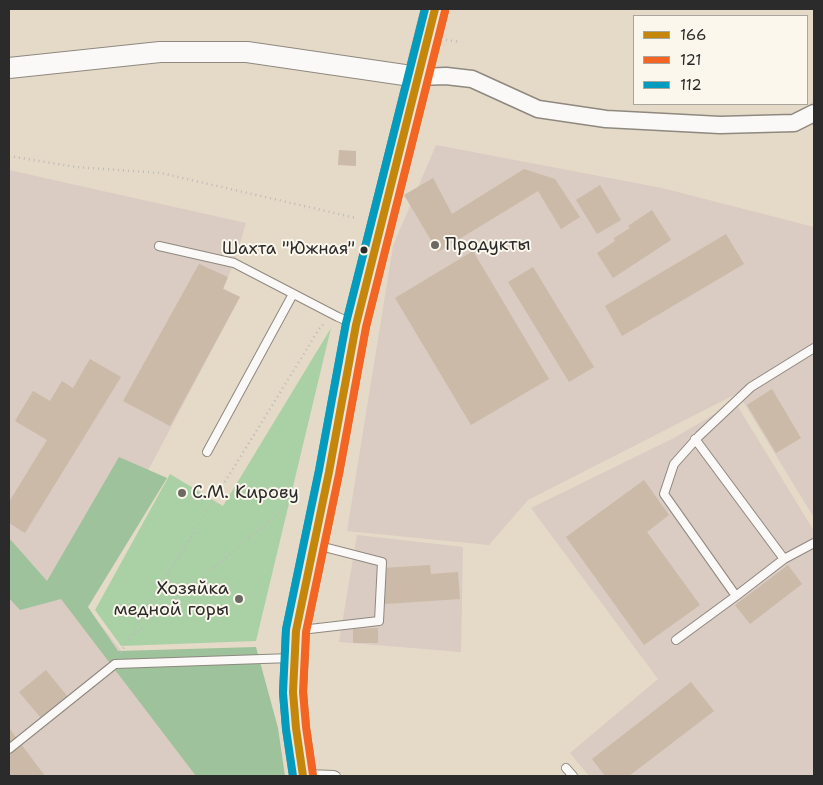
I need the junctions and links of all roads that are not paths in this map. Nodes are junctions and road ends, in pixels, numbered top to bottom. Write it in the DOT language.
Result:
graph roads {
  1 [pos="436,9"];
  2 [pos="9,68"];
  3 [pos="418,76"];
  4 [pos="814,113"];
  5 [pos="159,246"];
  6 [pos="293,294"];
  7 [pos="347,321"];
  8 [pos="814,348"];
  9 [pos="695,440"];
  10 [pos="207,452"];
  11 [pos="814,542"];
  12 [pos="314,544"];
  13 [pos="784,559"];
  14 [pos="736,596"];
  15 [pos="296,631"];
  16 [pos="676,640"];
  17 [pos="295,658"];
  18 [pos="9,749"];
  19 [pos="566,768"];
  20 [pos="303,775"];
  21 [pos="336,776"];
  22 [pos="573,776"];
  1 -- 3 [label="main road"];
  2 -- 3 [label="street"];
  3 -- 4 [label="street"];
  3 -- 7 [label="main road"];
  5 -- 6 [label="lane"];
  6 -- 7 [label="lane"];
  6 -- 10 [label="lane"];
  7 -- 12 [label="main road"];
  8 -- 9 [label="lane"];
  9 -- 13 [label="lane"];
  9 -- 14 [label="lane"];
  11 -- 13 [label="lane"];
  12 -- 15 [label="main road"];
  12 -- 15 [label="lane"];
  13 -- 14 [label="lane"];
  14 -- 16 [label="lane"];
  15 -- 17 [label="main road"];
  17 -- 18 [label="lane"];
  17 -- 20 [label="main road"];
  19 -- 22 [label="lane"];
  20 -- 21 [label="lane"];
}
